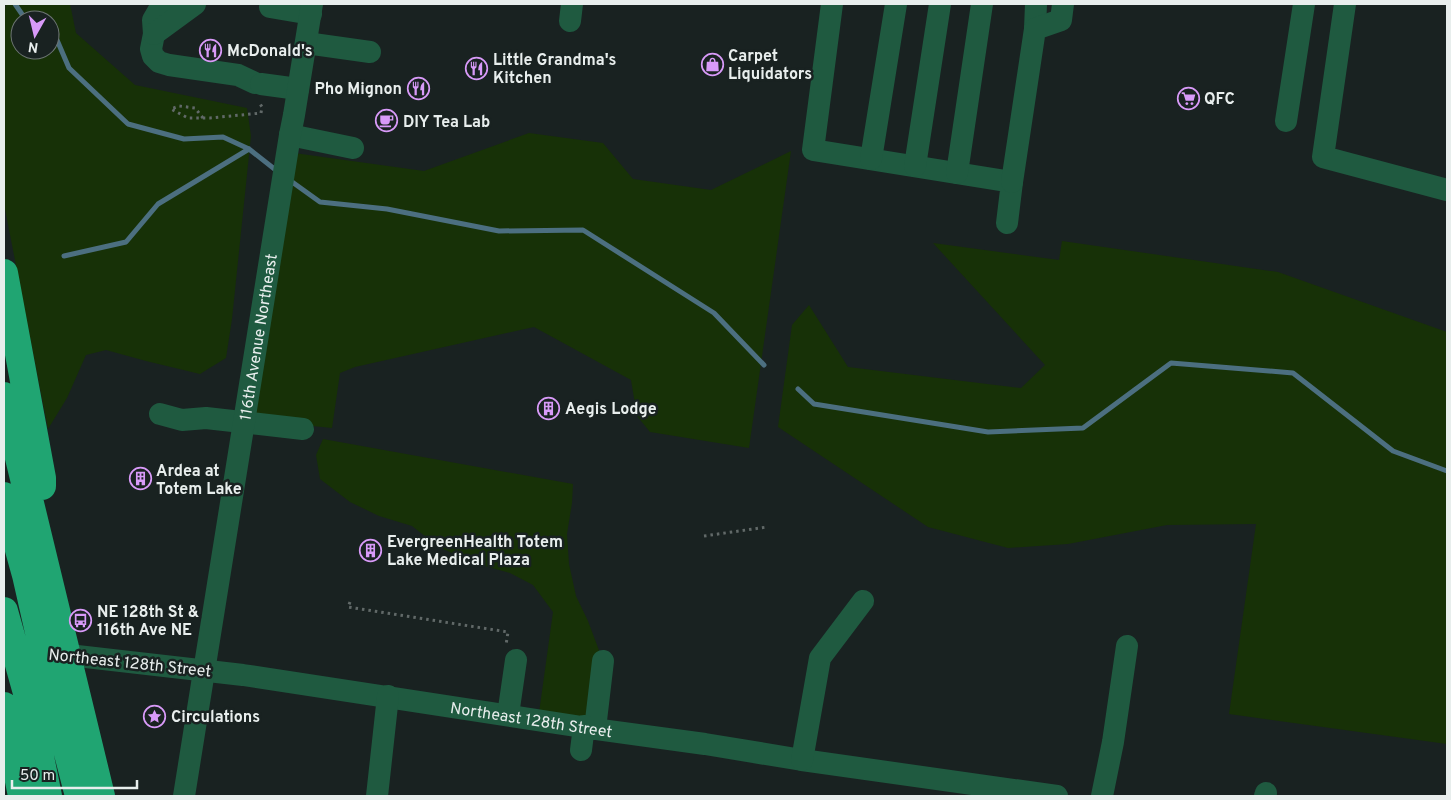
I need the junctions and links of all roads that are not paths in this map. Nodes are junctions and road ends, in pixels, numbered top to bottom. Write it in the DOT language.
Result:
graph roads {
  1 [pos="164,4"];
  2 [pos="195,4"];
  3 [pos="207,4"];
  4 [pos="216,4"];
  5 [pos="832,4"];
  6 [pos="896,4"];
  7 [pos="940,4"];
  8 [pos="982,4"];
  9 [pos="1036,4"];
  10 [pos="1063,4"];
  11 [pos="1304,4"];
  12 [pos="1345,4"];
  13 [pos="270,7"];
  14 [pos="311,9"];
  15 [pos="1035,29"];
  16 [pos="154,34"];
  17 [pos="306,43"];
  18 [pos="370,52"];
  19 [pos="298,89"];
  20 [pos="1286,120"];
  21 [pos="289,137"];
  22 [pos="353,148"];
  23 [pos="871,159"];
  24 [pos="915,166"];
  25 [pos="956,173"];
  26 [pos="1012,182"];
  27 [pos="1447,190"];
  28 [pos="1007,223"];
  29 [pos="4,273"];
  30 [pos="4,396"];
  31 [pos="160,414"];
  32 [pos="245,417"];
  33 [pos="303,429"];
  34 [pos="4,496"];
  35 [pos="39,542"];
  36 [pos="863,601"];
  37 [pos="4,610"];
  38 [pos="1126,646"];
  39 [pos="9,648"];
  40 [pos="511,655"];
  41 [pos="602,660"];
  42 [pos="204,670"];
  43 [pos="388,696"];
  44 [pos="4,706"];
  45 [pos="508,715"];
  46 [pos="590,728"];
  47 [pos="581,750"];
  48 [pos="802,760"];
  49 [pos="22,796"];
  50 [pos="48,796"];
  51 [pos="79,796"];
  52 [pos="100,796"];
  53 [pos="184,796"];
  54 [pos="377,796"];
  55 [pos="1057,796"];
  56 [pos="1102,796"];
  1 -- 16 [label="street"];
  2 -- 16 [label="street"];
  3 -- 4 [label="street"];
  5 -- 23 [label="street"];
  6 -- 23 [label="street"];
  7 -- 24 [label="street"];
  8 -- 25 [label="street"];
  9 -- 15 [label="street"];
  10 -- 15 [label="street"];
  11 -- 20 [label="street"];
  12 -- 27 [label="street"];
  13 -- 14 [label="street"];
  14 -- 17 [label="street, 116th Avenue Northeast"];
  15 -- 26 [label="street"];
  16 -- 19 [label="street"];
  17 -- 18 [label="street"];
  17 -- 19 [label="street, 116th Avenue Northeast"];
  19 -- 21 [label="street, 116th Avenue Northeast"];
  21 -- 22 [label="street"];
  21 -- 32 [label="street, 116th Avenue Northeast"];
  23 -- 24 [label="street"];
  24 -- 25 [label="street"];
  25 -- 26 [label="street"];
  26 -- 28 [label="street"];
  29 -- 35 [label="highway"];
  30 -- 35 [label="highway"];
  31 -- 32 [label="street"];
  32 -- 33 [label="street"];
  32 -- 42 [label="street, 116th Avenue Northeast"];
  34 -- 51 [label="highway"];
  35 -- 52 [label="highway"];
  36 -- 48 [label="street"];
  37 -- 39 [label="highway"];
  38 -- 56 [label="street"];
  39 -- 42 [label="street, Northeast 128th Street"];
  39 -- 50 [label="highway"];
  40 -- 45 [label="street"];
  41 -- 46 [label="street"];
  42 -- 43 [label="street, Northeast 128th Street"];
  42 -- 53 [label="street, 116th Avenue Northeast"];
  43 -- 45 [label="street, Northeast 128th Street"];
  43 -- 54 [label="street"];
  44 -- 49 [label="highway"];
  45 -- 46 [label="street, Northeast 128th Street"];
  46 -- 47 [label="street"];
  46 -- 48 [label="street, Northeast 128th Street"];
  48 -- 55 [label="street, Northeast 128th Street"];
}
